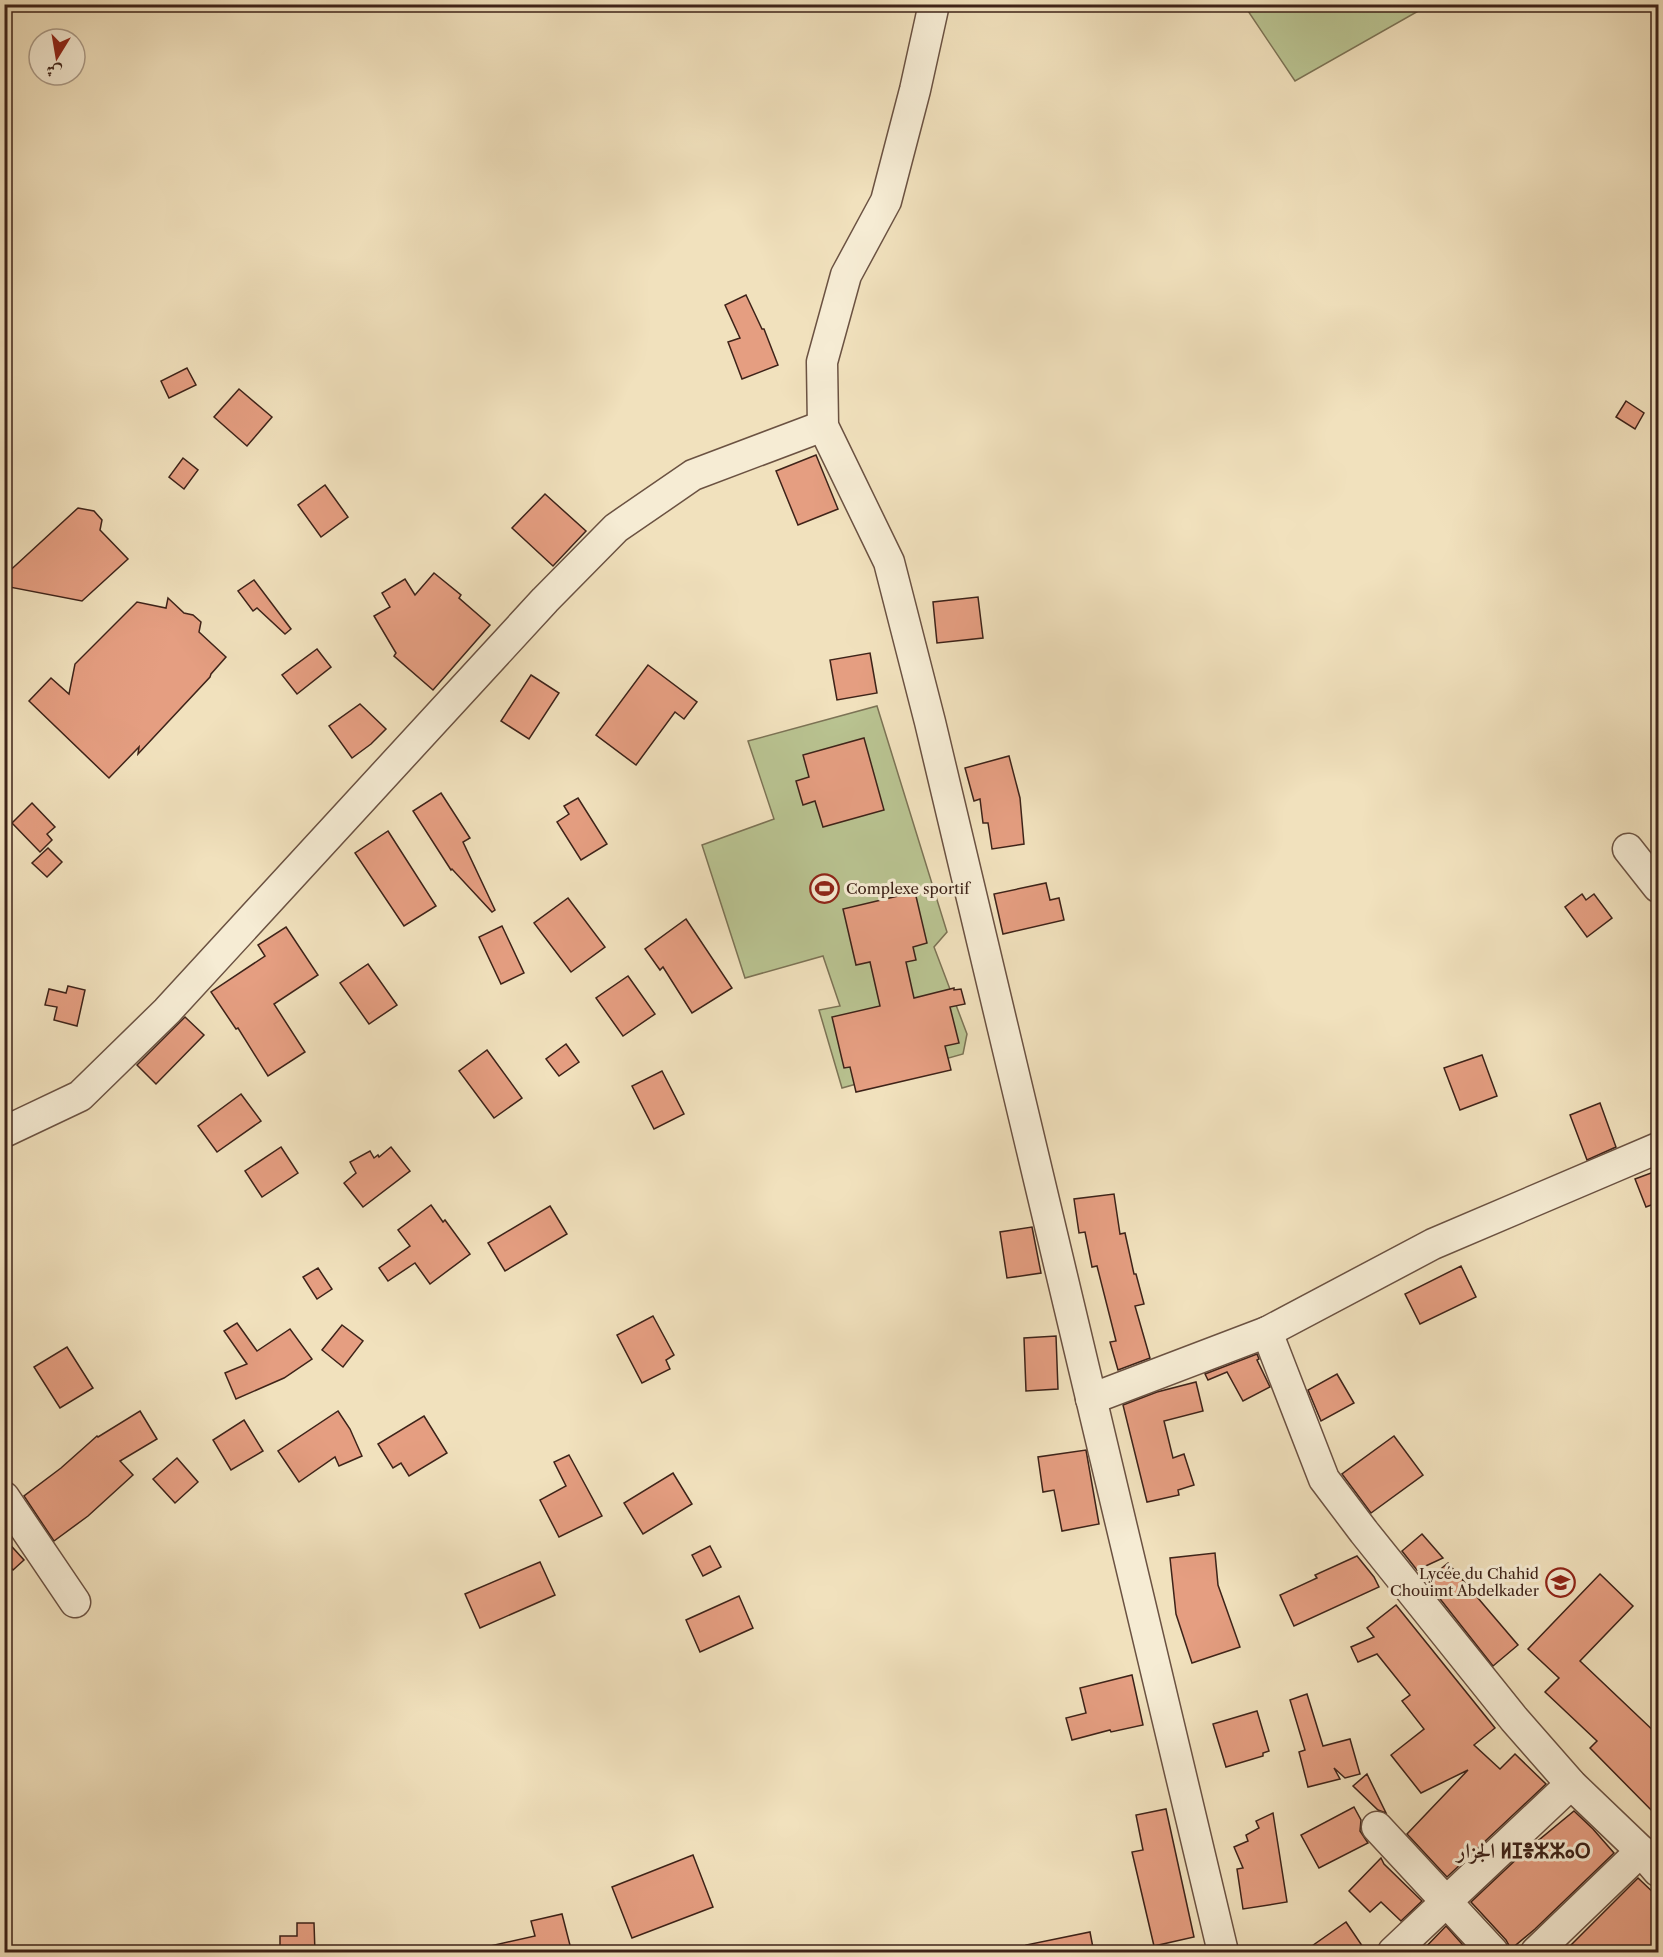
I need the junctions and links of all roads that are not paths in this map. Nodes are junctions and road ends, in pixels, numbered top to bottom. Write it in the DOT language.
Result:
graph roads {
  1 [pos="934,4"];
  2 [pos="823,426"];
  3 [pos="1628,849"];
  4 [pos="1659,886"];
  5 [pos="4,1132"];
  6 [pos="1659,1148"];
  7 [pos="1267,1332"];
  8 [pos="1091,1399"];
  9 [pos="4,1497"];
  10 [pos="75,1602"];
  11 [pos="1571,1784"];
  12 [pos="1377,1827"];
  13 [pos="1650,1861"];
  14 [pos="1448,1902"];
  15 [pos="1220,1941"];
  16 [pos="1245,1953"];
  17 [pos="1393,1953"];
  18 [pos="1493,1953"];
  19 [pos="1536,1953"];
  1 -- 2 [label="street"];
  2 -- 5 [label="street"];
  2 -- 8 [label="street"];
  3 -- 4 [label="street"];
  6 -- 7 [label="street"];
  7 -- 8 [label="street"];
  7 -- 11 [label="street"];
  8 -- 15 [label="street"];
  9 -- 10 [label="street"];
  11 -- 13 [label="street"];
  11 -- 14 [label="street"];
  12 -- 14 [label="street"];
  13 -- 19 [label="street"];
  14 -- 17 [label="street"];
  14 -- 18 [label="street"];
  15 -- 16 [label="street"];
}
